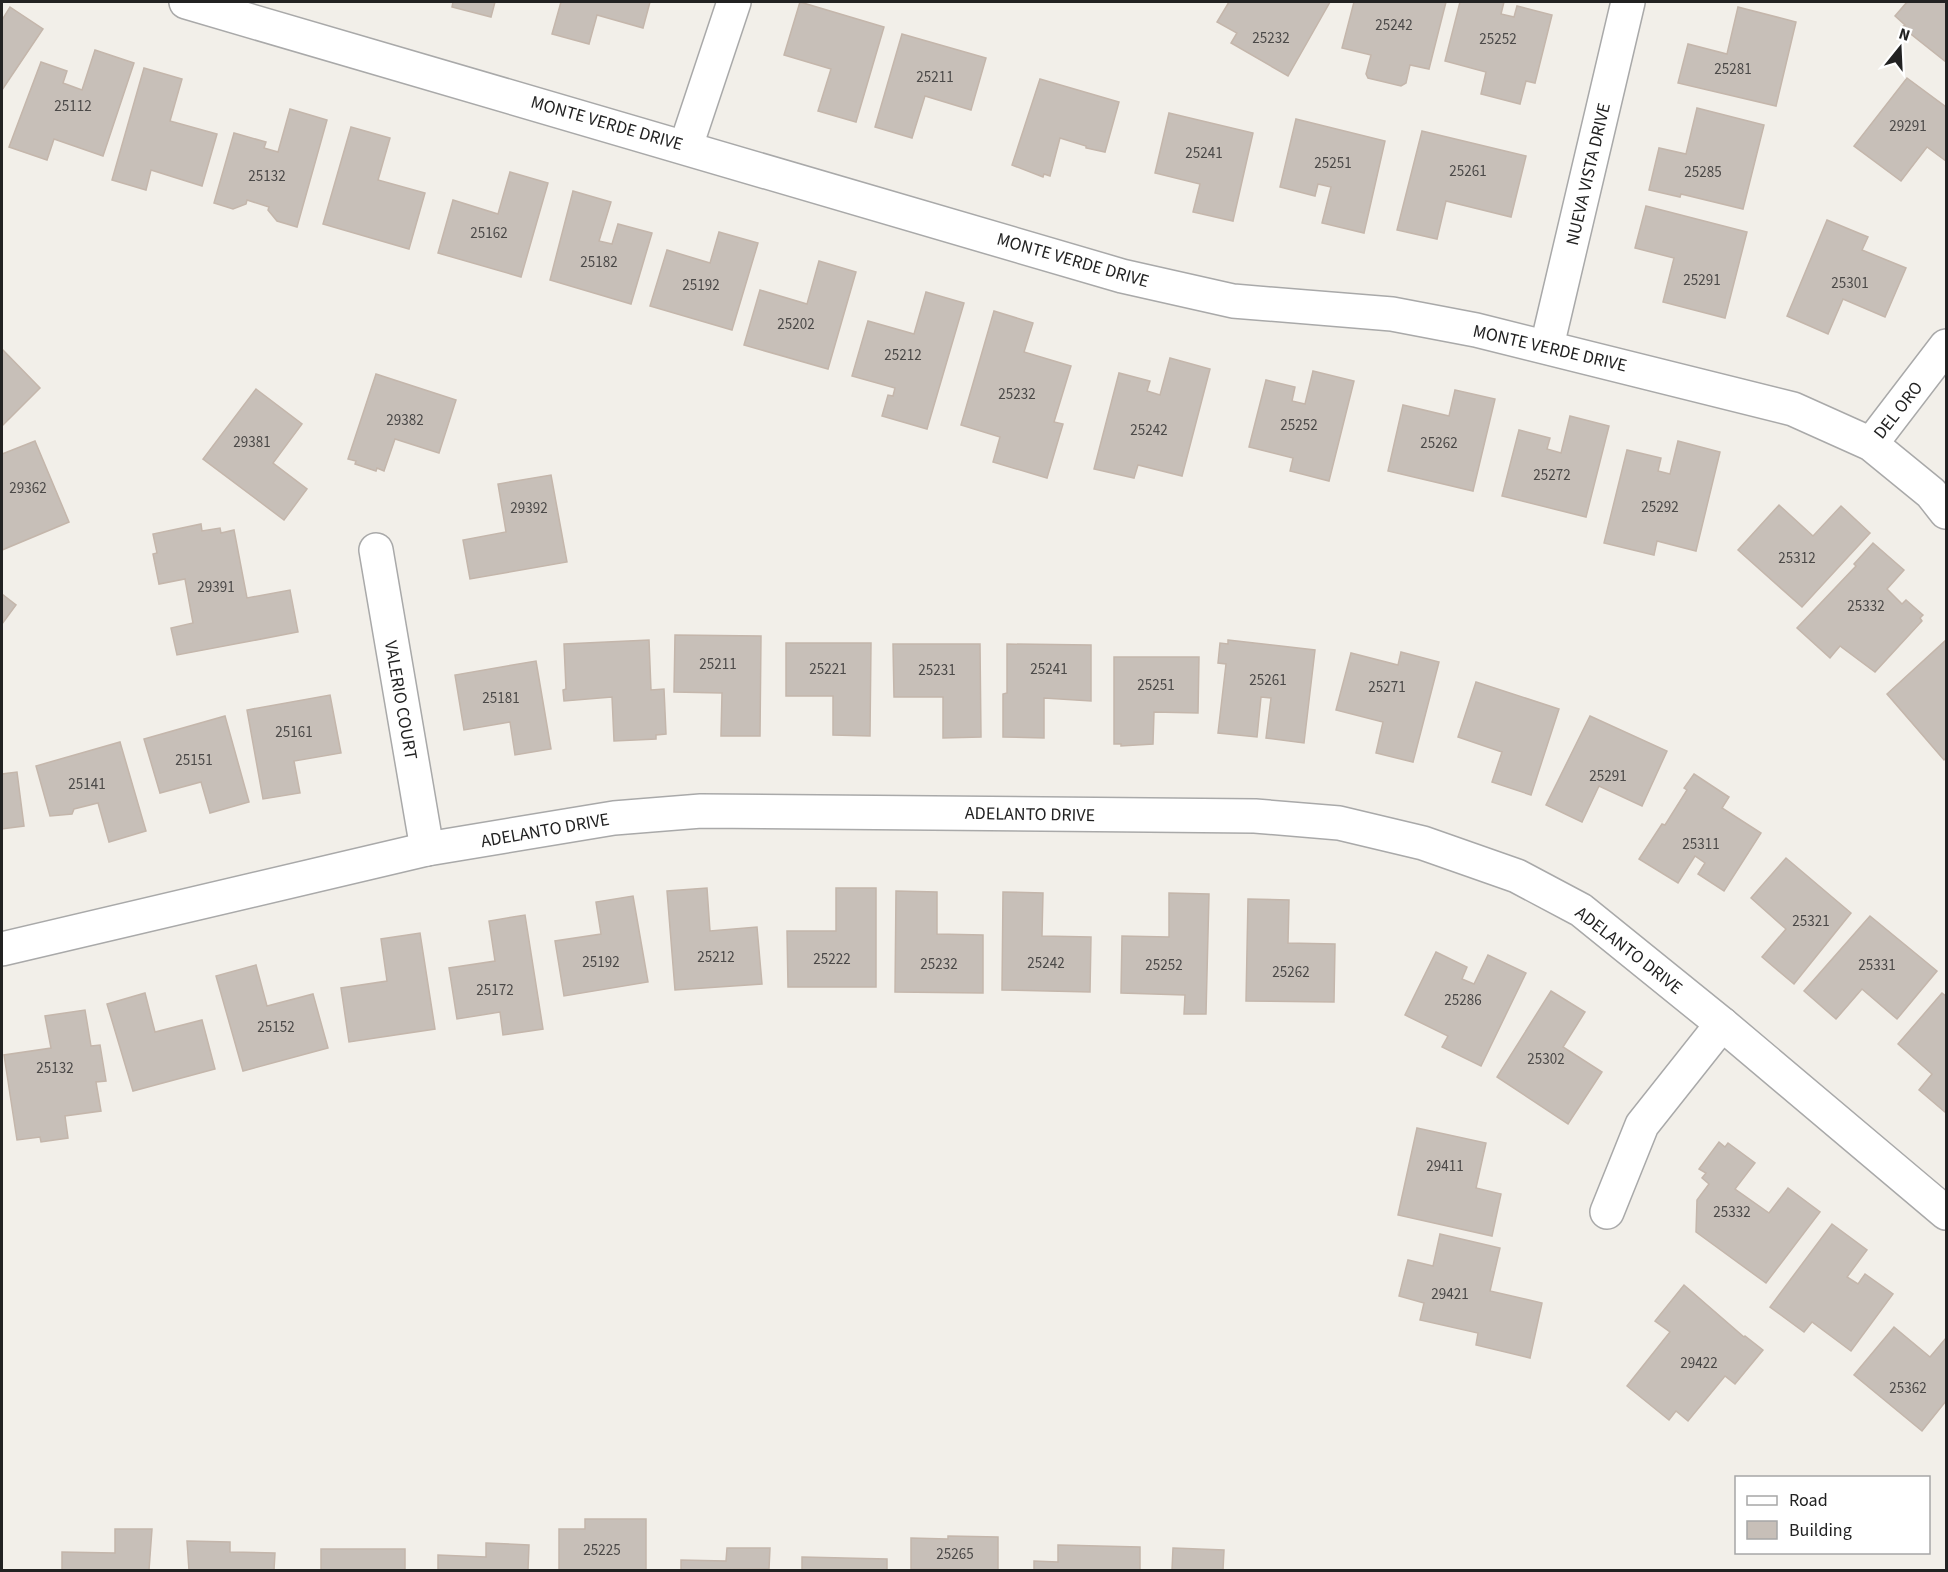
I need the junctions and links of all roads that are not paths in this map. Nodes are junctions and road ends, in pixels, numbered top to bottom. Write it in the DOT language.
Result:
graph roads {
  1 [pos="186,2"];
  2 [pos="734,2"];
  3 [pos="1628,2"];
  4 [pos="686,146"];
  5 [pos="1547,346"];
  6 [pos="1947,346"];
  7 [pos="1871,444"];
  8 [pos="1947,512"];
  9 [pos="376,550"];
  10 [pos="427,849"];
  11 [pos="2,949"];
  12 [pos="1722,1024"];
  13 [pos="1607,1212"];
  14 [pos="1947,1214"];
  1 -- 4 [label="street, MONTE VERDE DRIVE"];
  2 -- 4 [label="street"];
  3 -- 5 [label="street, NUEVA VISTA DRIVE"];
  4 -- 5 [label="street, MONTE VERDE DRIVE"];
  5 -- 7 [label="street, MONTE VERDE DRIVE"];
  6 -- 7 [label="street, DEL ORO"];
  7 -- 8 [label="street, MONTE VERDE DRIVE"];
  9 -- 10 [label="street, VALERIO COURT"];
  10 -- 11 [label="street, ADELANTO DRIVE"];
  10 -- 12 [label="street, ADELANTO DRIVE"];
  12 -- 13 [label="street"];
  12 -- 14 [label="street, ADELANTO DRIVE"];
}
